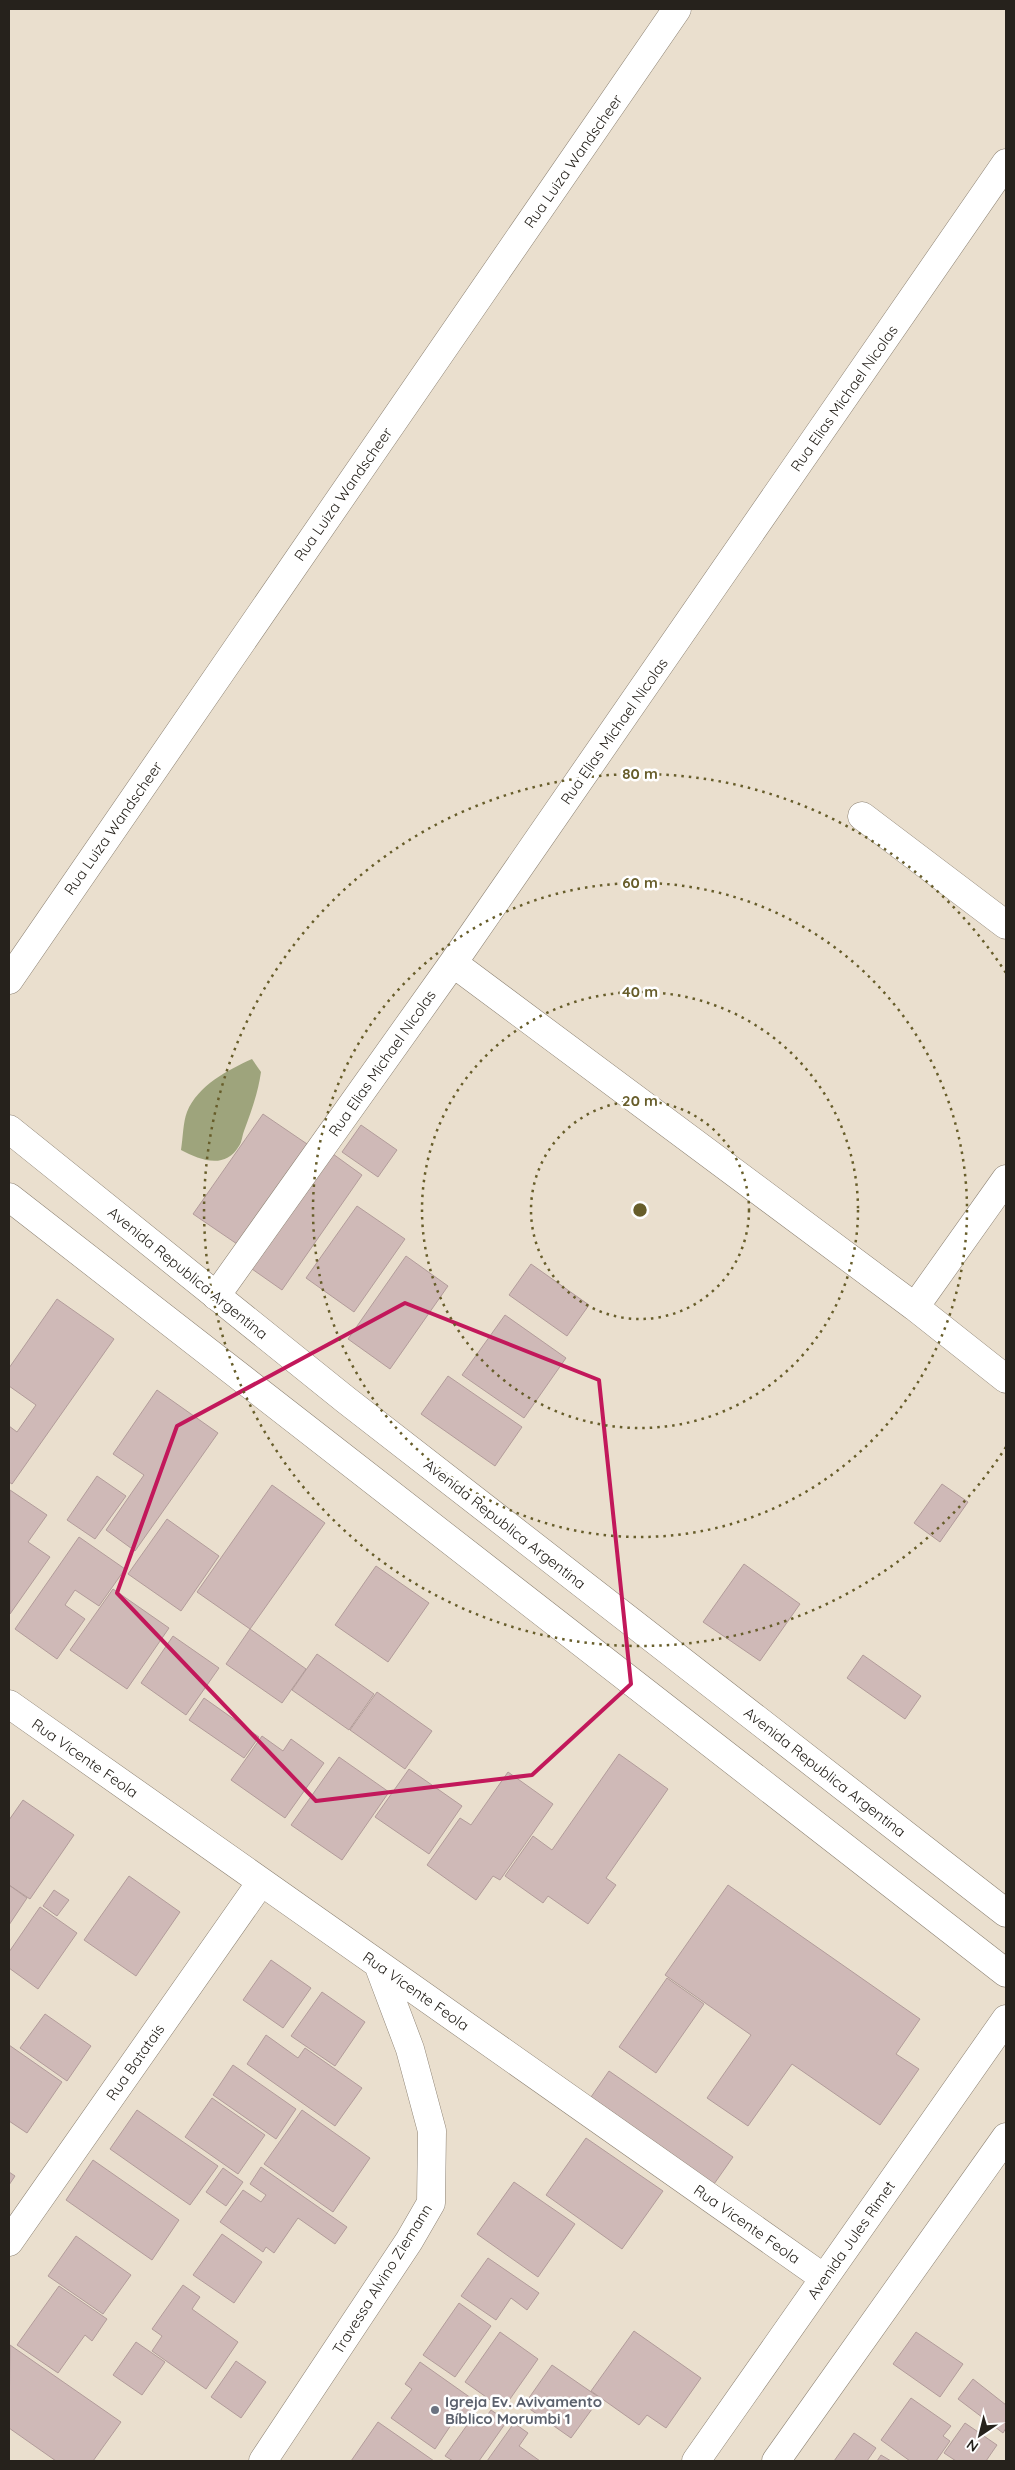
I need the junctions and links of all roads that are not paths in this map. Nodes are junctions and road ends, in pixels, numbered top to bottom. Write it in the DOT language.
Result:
graph roads {
  1 [pos="677,9"];
  2 [pos="1006,163"];
  3 [pos="862,816"];
  4 [pos="1006,925"];
  5 [pos="453,963"];
  6 [pos="9,980"];
  7 [pos="9,1129"];
  8 [pos="1006,1179"];
  9 [pos="9,1197"];
  10 [pos="216,1296"];
  11 [pos="915,1307"];
  12 [pos="1006,1379"];
  13 [pos="9,1704"];
  14 [pos="261,1882"];
  15 [pos="1006,1913"];
  16 [pos="378,1964"];
  17 [pos="1006,1973"];
  18 [pos="1006,2020"];
  19 [pos="1006,2137"];
  20 [pos="9,2242"];
  21 [pos="824,2278"];
  22 [pos="263,2461"];
  23 [pos="696,2461"];
  24 [pos="776,2461"];
  1 -- 6 [label="main road, Rua Luiza Wandscheer"];
  2 -- 5 [label="main road, Rua Elias Michael Nicolas"];
  3 -- 4 [label="main road"];
  5 -- 10 [label="main road, Rua Elias Michael Nicolas"];
  5 -- 11 [label="main road"];
  7 -- 10 [label="main road, Avenida Republica Argentina"];
  8 -- 11 [label="main road"];
  9 -- 17 [label="main road"];
  10 -- 15 [label="main road, Avenida Republica Argentina"];
  11 -- 12 [label="main road"];
  13 -- 14 [label="main road, Rua Vicente Feola"];
  14 -- 16 [label="main road, Rua Vicente Feola"];
  14 -- 20 [label="main road, Rua Batatais"];
  16 -- 21 [label="main road, Rua Vicente Feola"];
  16 -- 22 [label="main road, Travessa Alvino Ziemann"];
  18 -- 21 [label="main road, Avenida Jules Rimet"];
  19 -- 24 [label="main road"];
  21 -- 23 [label="main road, Avenida Jules Rimet"];
}
